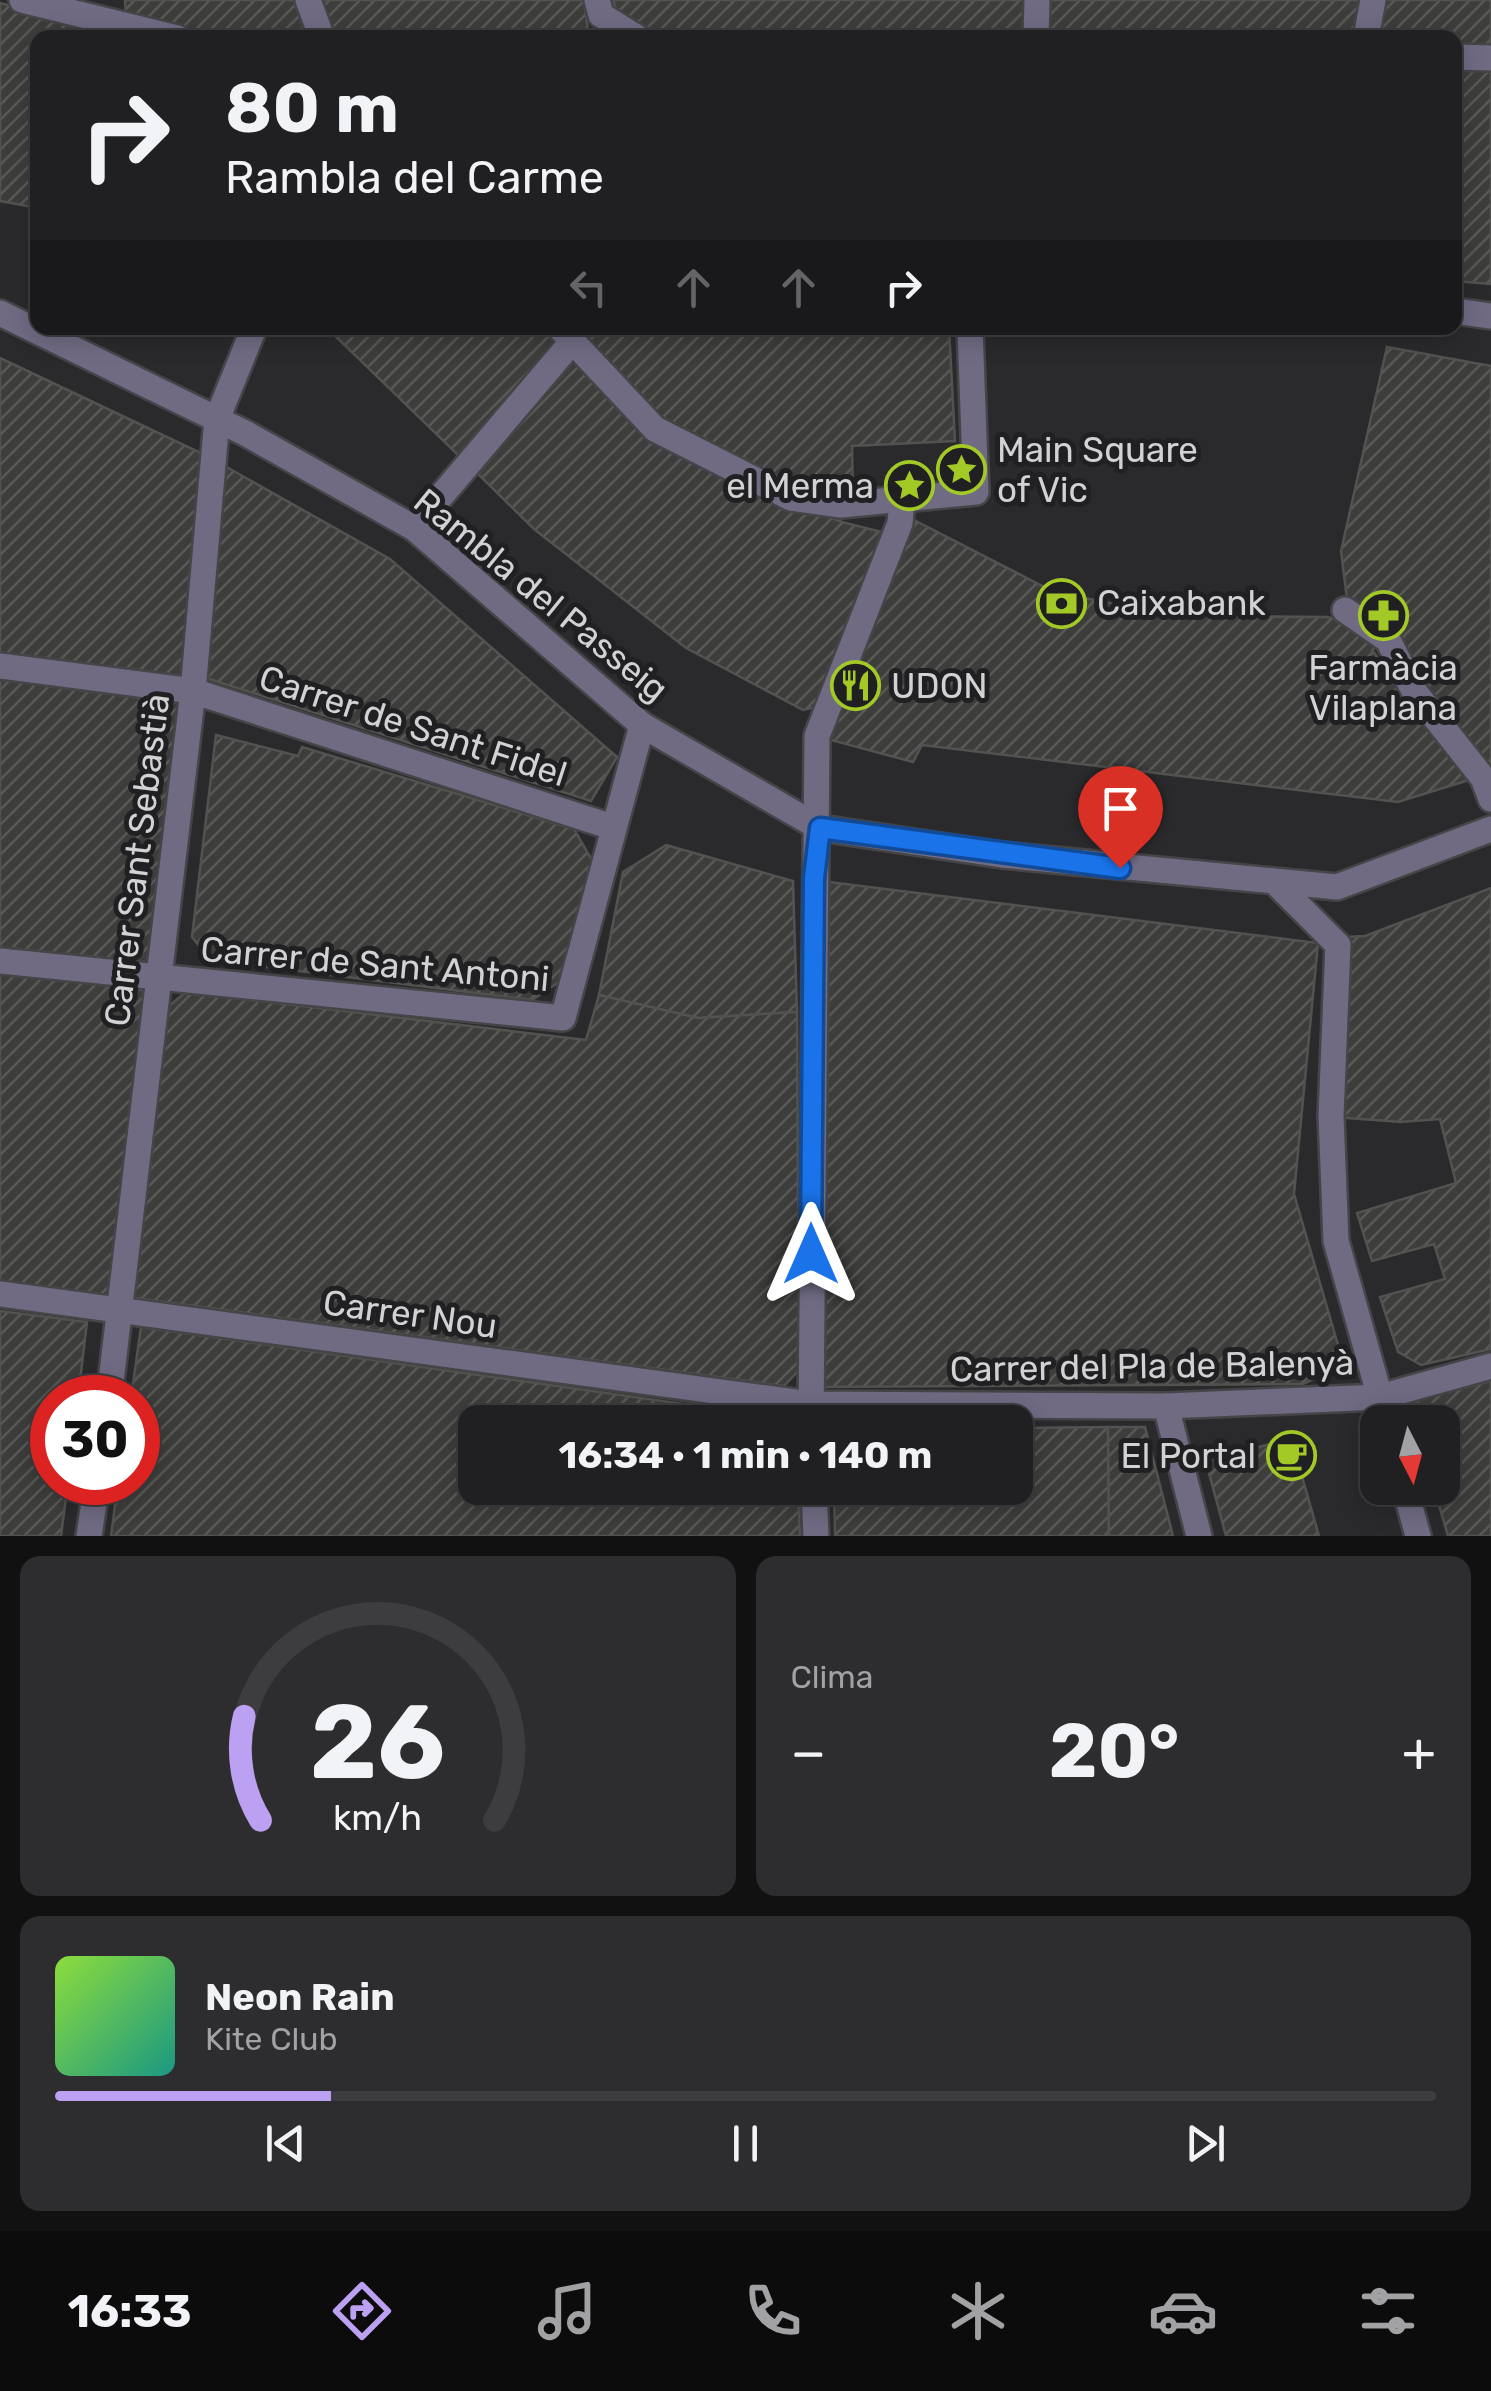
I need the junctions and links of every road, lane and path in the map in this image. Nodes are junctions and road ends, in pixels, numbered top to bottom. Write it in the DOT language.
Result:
graph roads {
  1 [pos="22,0"];
  2 [pos="308,0"];
  3 [pos="597,0"];
  4 [pos="1037,0"];
  5 [pos="1373,0"];
  6 [pos="144,30"];
  7 [pos="319,30"];
  8 [pos="618,30"];
  9 [pos="1036,30"];
  10 [pos="1367,30"];
  11 [pos="1462,58"];
  12 [pos="1491,58"];
  13 [pos="1462,312"];
  14 [pos="0,313"];
  15 [pos="1491,316"];
  16 [pos="30,328"];
  17 [pos="45,335"];
  18 [pos="251,335"];
  19 [pos="566,335"];
  20 [pos="970,335"];
  21 [pos="216,419"];
  22 [pos="911,499"];
  23 [pos="414,528"];
  24 [pos="1345,610"];
  25 [pos="0,666"];
  26 [pos="193,691"];
  27 [pos="642,724"];
  28 [pos="1491,799"];
  29 [pos="612,827"];
  30 [pos="820,828"];
  31 [pos="1491,829"];
  32 [pos="1277,884"];
  33 [pos="0,961"];
  34 [pos="158,980"];
  35 [pos="0,1294"];
  36 [pos="120,1310"];
  37 [pos="1491,1366"];
  38 [pos="112,1375"];
  39 [pos="1380,1397"];
  40 [pos="756,1405"];
  41 [pos="810,1405"];
  42 [pos="1382,1405"];
  43 [pos="1166,1406"];
  44 [pos="1033,1409"];
  45 [pos="94,1505"];
  46 [pos="815,1505"];
  47 [pos="1410,1505"];
  48 [pos="89,1536"];
  49 [pos="816,1536"];
  50 [pos="1199,1536"];
  51 [pos="1418,1536"];
  1 -- 6 [label="street"];
  2 -- 7 [label="street"];
  3 -- 8 [label="street"];
  4 -- 9 [label="street"];
  5 -- 10 [label="street"];
  11 -- 12 [label="street"];
  13 -- 15 [label="street"];
  14 -- 16 [label="street, Rambla del Passeig"];
  17 -- 21 [label="street, Rambla del Passeig"];
  18 -- 21 [label="street, Carrer Sant Sebastià"];
  19 -- 22 [label="street"];
  19 -- 23 [label="street"];
  20 -- 22 [label="street"];
  21 -- 23 [label="street, Rambla del Passeig"];
  21 -- 26 [label="street, Carrer Sant Sebastià"];
  22 -- 30 [label="street"];
  23 -- 27 [label="street, Rambla del Passeig"];
  24 -- 28 [label="street"];
  25 -- 26 [label="street, Carrer de Sant Fidel"];
  26 -- 29 [label="street, Carrer de Sant Fidel"];
  26 -- 34 [label="street, Carrer Sant Sebastià"];
  27 -- 29 [label="street, Carrer de Sant Antoni"];
  27 -- 30 [label="street, Rambla del Passeig"];
  29 -- 34 [label="street, Carrer de Sant Antoni"];
  30 -- 32 [label="street"];
  30 -- 41 [label="street"];
  31 -- 32 [label="street"];
  32 -- 39 [label="street"];
  33 -- 34 [label="street, Carrer de Sant Antoni"];
  34 -- 36 [label="street, Carrer Sant Sebastià"];
  35 -- 36 [label="street, Carrer Nou"];
  36 -- 38 [label="street, Carrer Sant Sebastià"];
  36 -- 40 [label="street, Carrer Nou"];
  37 -- 39 [label="street, Carrer del Pla de Balenyà"];
  39 -- 42 [label="street"];
  39 -- 43 [label="street, Carrer del Pla de Balenyà"];
  43 -- 44 [label="street, Carrer del Pla de Balenyà"];
  43 -- 50 [label="street"];
  45 -- 48 [label="street"];
  46 -- 49 [label="street"];
  47 -- 51 [label="street"];
}
